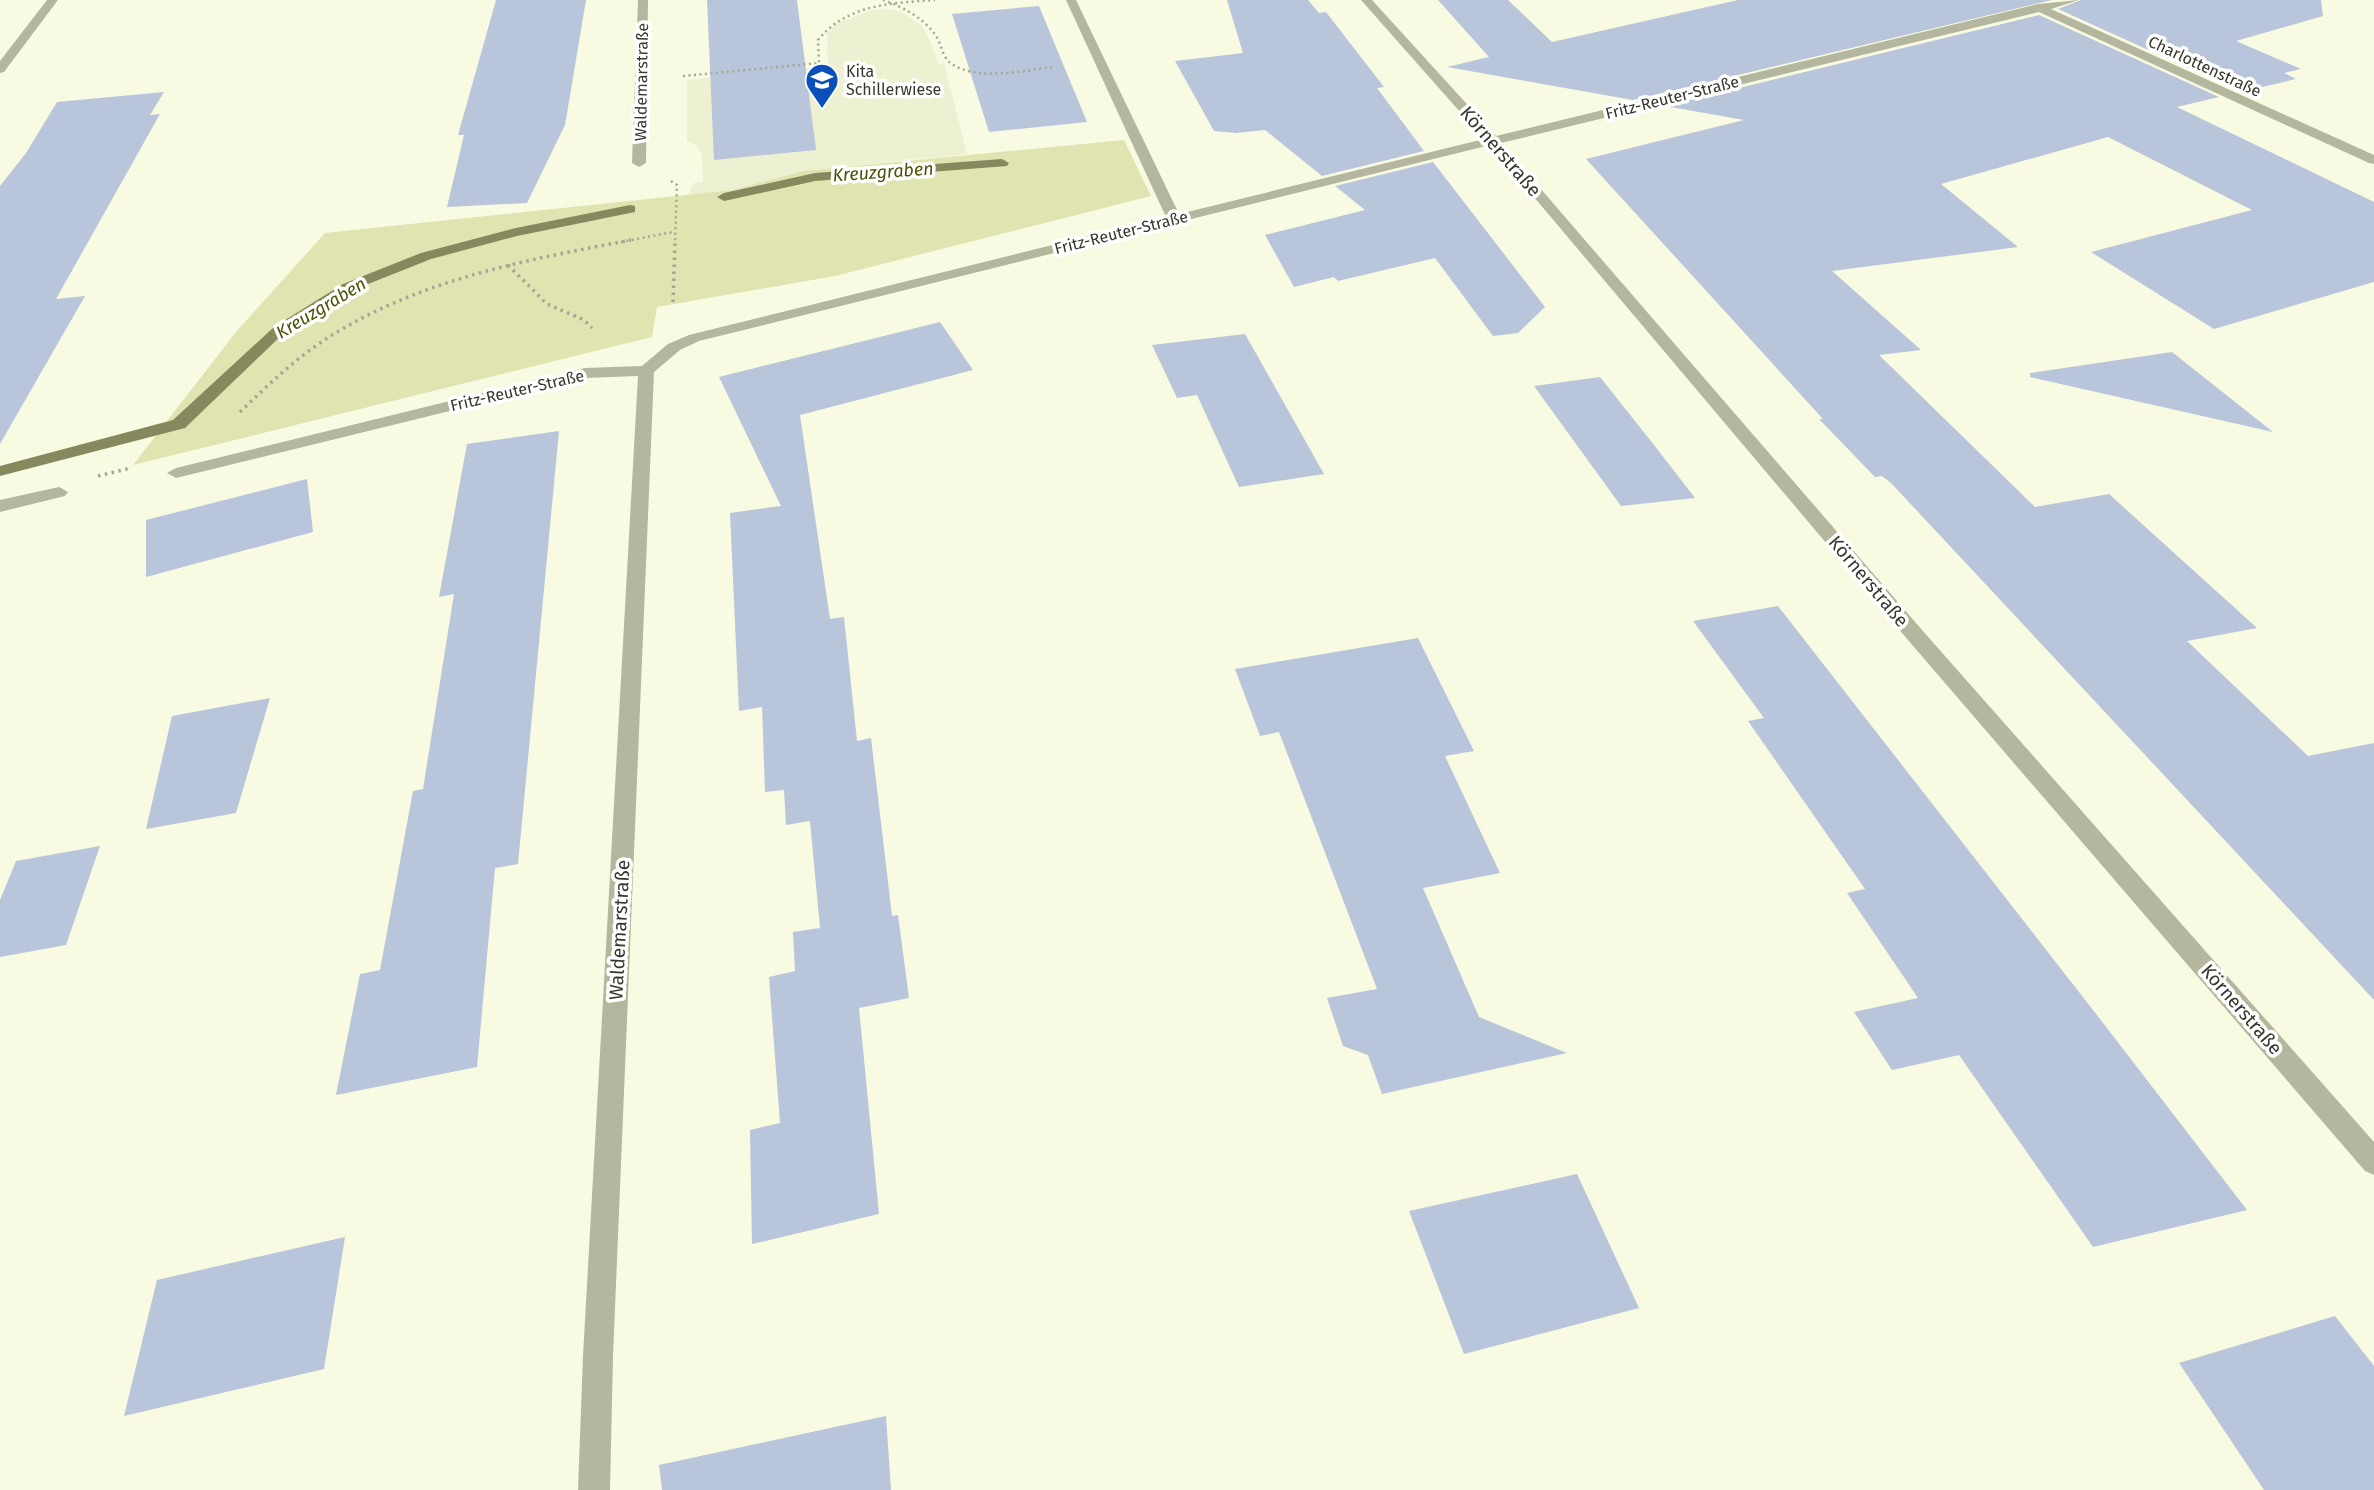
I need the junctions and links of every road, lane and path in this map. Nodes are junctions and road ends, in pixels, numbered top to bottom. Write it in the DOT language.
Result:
graph roads {
  1 [pos="53,0"];
  2 [pos="643,0"];
  3 [pos="883,0"];
  4 [pos="935,0"];
  5 [pos="1071,0"];
  6 [pos="1366,0"];
  7 [pos="2022,0"];
  8 [pos="2074,0"];
  9 [pos="894,4"];
  10 [pos="2041,9"];
  11 [pos="1101,63"];
  12 [pos="0,69"];
  13 [pos="679,76"];
  14 [pos="1494,142"];
  15 [pos="2374,160"];
  16 [pos="639,163"];
  17 [pos="1174,219"];
  18 [pos="673,232"];
  19 [pos="508,264"];
  20 [pos="694,338"];
  21 [pos="646,371"];
  22 [pos="607,372"];
  23 [pos="238,413"];
  24 [pos="176,473"];
  25 [pos="59,492"];
  26 [pos="0,506"];
  27 [pos="2374,1161"];
  28 [pos="594,1490"];
  1 -- 12 [label="street"];
  2 -- 16 [label="street, Waldemarstraße"];
  3 -- 9 [label="path"];
  4 -- 9 [label="path"];
  5 -- 11 [label="street"];
  6 -- 14 [label="street, Körnerstraße"];
  7 -- 10 [label="street, Charlottenstraße"];
  8 -- 10 [label="street, Fritz-Reuter-Straße"];
  9 -- 11 [label="path"];
  9 -- 13 [label="path"];
  10 -- 14 [label="street, Fritz-Reuter-Straße"];
  10 -- 15 [label="street, Charlottenstraße"];
  11 -- 17 [label="street"];
  14 -- 17 [label="street, Fritz-Reuter-Straße"];
  14 -- 27 [label="street, Körnerstraße"];
  16 -- 18 [label="path"];
  17 -- 20 [label="street, Fritz-Reuter-Straße"];
  18 -- 19 [label="path"];
  18 -- 20 [label="path"];
  19 -- 22 [label="path"];
  19 -- 23 [label="path"];
  20 -- 21 [label="street, Fritz-Reuter-Straße"];
  21 -- 22 [label="street, Fritz-Reuter-Straße"];
  21 -- 28 [label="street, Waldemarstraße"];
  22 -- 24 [label="street, Fritz-Reuter-Straße"];
  24 -- 25 [label="path"];
  25 -- 26 [label="street"];
}
